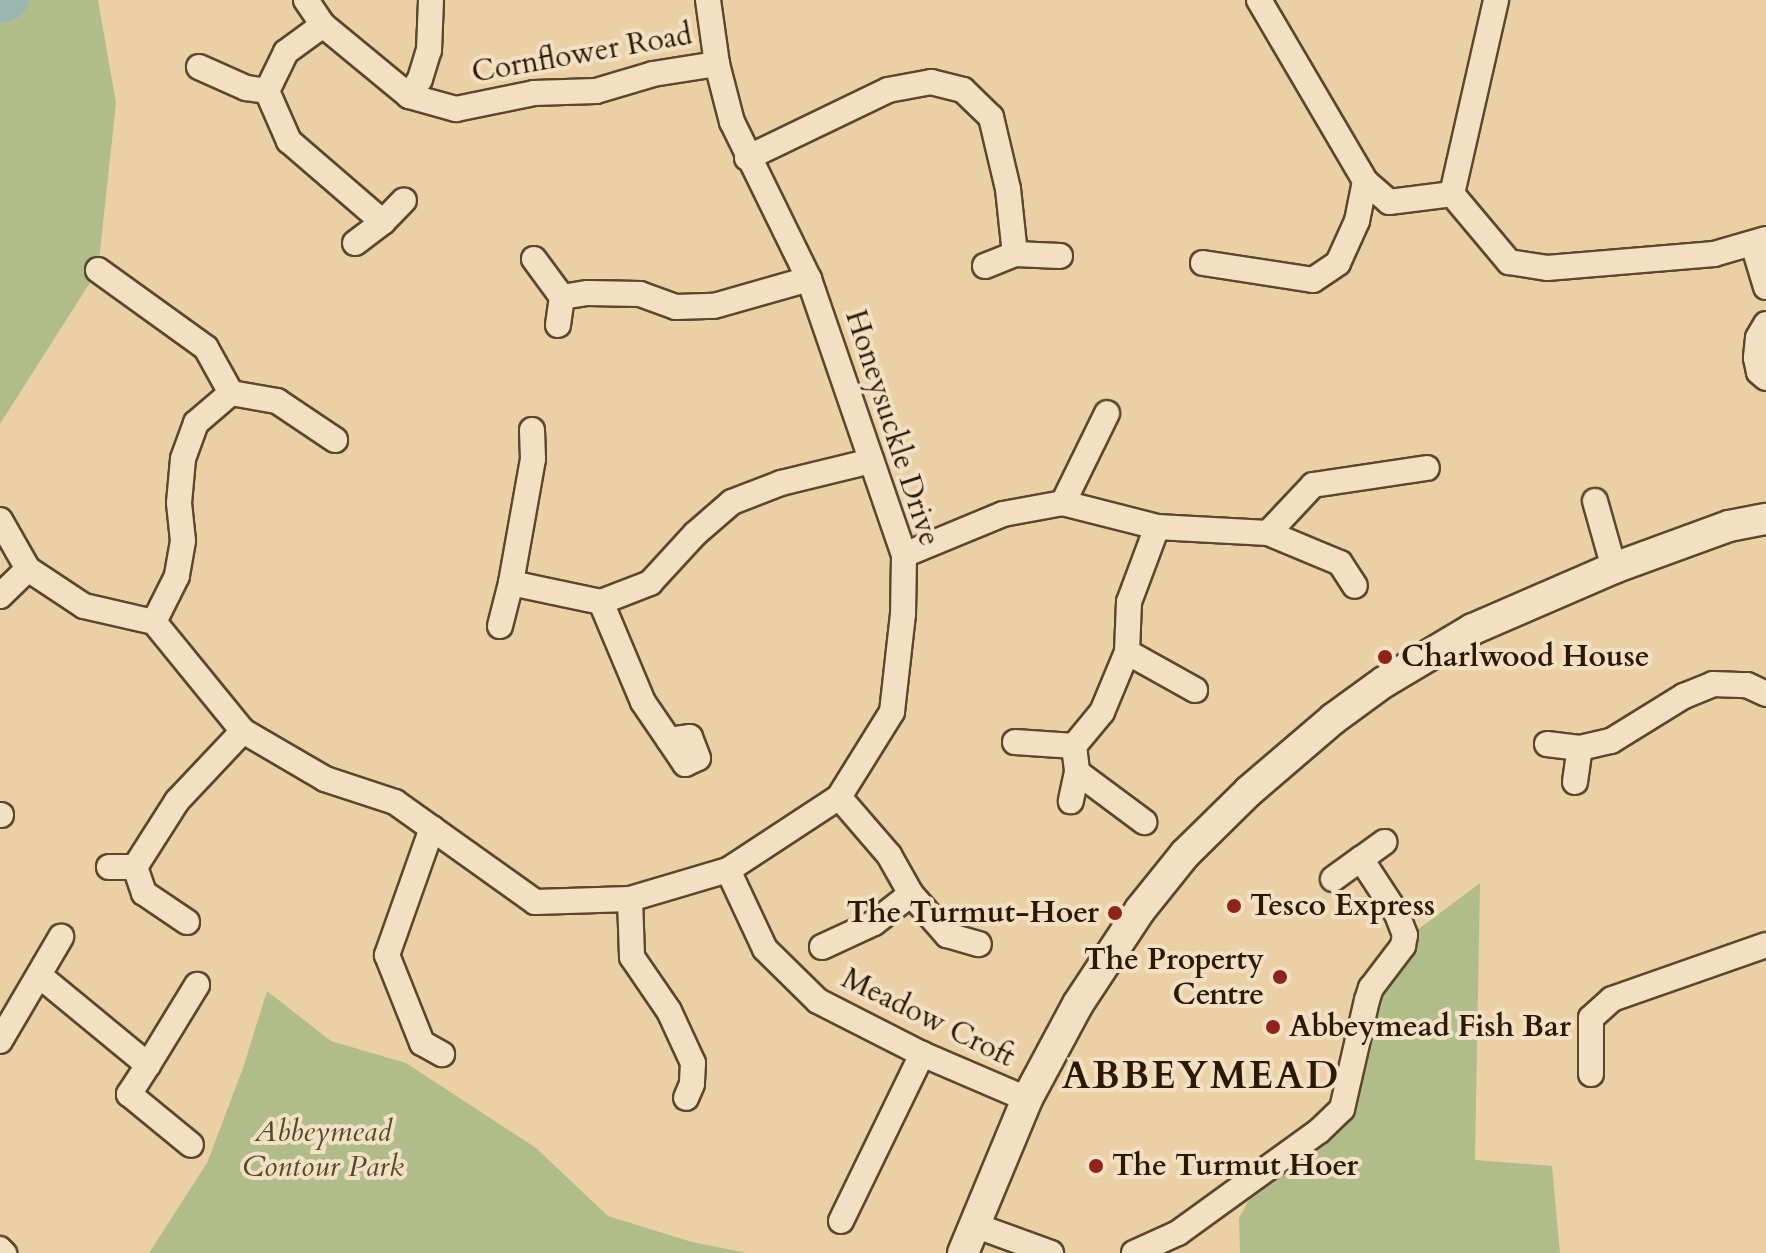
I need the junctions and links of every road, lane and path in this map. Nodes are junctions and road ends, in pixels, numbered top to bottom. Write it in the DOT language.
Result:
graph roads {
  1 [pos="306,0"];
  2 [pos="431,0"];
  3 [pos="708,0"];
  4 [pos="1259,0"];
  5 [pos="1496,0"];
  6 [pos="323,25"];
  7 [pos="717,64"];
  8 [pos="199,67"];
  9 [pos="267,91"];
  10 [pos="409,96"];
  11 [pos="747,158"];
  12 [pos="1365,181"];
  13 [pos="1452,194"];
  14 [pos="404,200"];
  15 [pos="383,222"];
  16 [pos="1759,241"];
  17 [pos="355,243"];
  18 [pos="1015,254"];
  19 [pos="1060,256"];
  20 [pos="534,259"];
  21 [pos="1203,263"];
  22 [pos="985,266"];
  23 [pos="98,270"];
  24 [pos="809,279"];
  25 [pos="1766,287"];
  26 [pos="562,297"];
  27 [pos="1766,324"];
  28 [pos="558,325"];
  29 [pos="1766,378"];
  30 [pos="231,393"];
  31 [pos="1107,413"];
  32 [pos="532,430"];
  33 [pos="335,440"];
  34 [pos="871,461"];
  35 [pos="1427,468"];
  36 [pos="1595,501"];
  37 [pos="1063,503"];
  38 [pos="1766,506"];
  39 [pos="1766,519"];
  40 [pos="0,520"];
  41 [pos="1157,527"];
  42 [pos="1268,533"];
  43 [pos="1766,534"];
  44 [pos="1692,542"];
  45 [pos="904,555"];
  46 [pos="1614,568"];
  47 [pos="28,569"];
  48 [pos="511,583"];
  49 [pos="1355,586"];
  50 [pos="0,596"];
  51 [pos="601,602"];
  52 [pos="154,622"];
  53 [pos="500,626"];
  54 [pos="1127,652"];
  55 [pos="1195,690"];
  56 [pos="1766,694"];
  57 [pos="243,731"];
  58 [pos="1015,742"];
  59 [pos="1547,744"];
  60 [pos="1074,746"];
  61 [pos="1580,748"];
  62 [pos="685,764"];
  63 [pos="1077,772"];
  64 [pos="1575,782"];
  65 [pos="839,797"];
  66 [pos="1071,801"];
  67 [pos="1144,822"];
  68 [pos="432,828"];
  69 [pos="1384,842"];
  70 [pos="1361,859"];
  71 [pos="109,867"];
  72 [pos="135,867"];
  73 [pos="728,870"];
  74 [pos="1333,879"];
  75 [pos="911,894"];
  76 [pos="630,899"];
  77 [pos="187,922"];
  78 [pos="61,937"];
  79 [pos="979,944"];
  80 [pos="1766,945"];
  81 [pos="822,947"];
  82 [pos="40,976"];
  83 [pos="197,985"];
  84 [pos="0,1041"];
  85 [pos="442,1054"];
  86 [pos="922,1054"];
  87 [pos="148,1065"];
  88 [pos="1591,1074"];
  89 [pos="686,1098"];
  90 [pos="1027,1099"];
  91 [pos="191,1145"];
  92 [pos="841,1221"];
  93 [pos="974,1225"];
  94 [pos="963,1253"];
  95 [pos="1051,1253"];
  96 [pos="1134,1253"];
  1 -- 6 [label="street, Cornflower Road"];
  2 -- 10 [label="street"];
  3 -- 7 [label="street, Honeysuckle Drive"];
  4 -- 12 [label="street"];
  5 -- 13 [label="street"];
  6 -- 9 [label="street"];
  6 -- 10 [label="street, Cornflower Road"];
  7 -- 10 [label="street, Cornflower Road"];
  7 -- 11 [label="street, Honeysuckle Drive"];
  8 -- 9 [label="street"];
  9 -- 15 [label="street"];
  11 -- 18 [label="street"];
  11 -- 24 [label="street, Honeysuckle Drive"];
  12 -- 13 [label="street"];
  12 -- 21 [label="street"];
  13 -- 16 [label="street"];
  14 -- 15 [label="street"];
  15 -- 17 [label="street"];
  16 -- 25 [label="street"];
  18 -- 19 [label="street"];
  18 -- 22 [label="street"];
  20 -- 26 [label="street"];
  23 -- 30 [label="street"];
  24 -- 26 [label="street"];
  24 -- 34 [label="street, Honeysuckle Drive"];
  26 -- 28 [label="street"];
  27 -- 29 [label="street"];
  30 -- 33 [label="street"];
  30 -- 52 [label="street"];
  31 -- 37 [label="street"];
  32 -- 48 [label="street"];
  34 -- 45 [label="street, Honeysuckle Drive"];
  34 -- 51 [label="street"];
  35 -- 42 [label="street"];
  36 -- 46 [label="street"];
  37 -- 41 [label="street"];
  37 -- 45 [label="street"];
  38 -- 44 [label="street"];
  39 -- 44 [label="street"];
  40 -- 47 [label="street"];
  41 -- 42 [label="street"];
  41 -- 54 [label="street"];
  42 -- 49 [label="street"];
  43 -- 44 [label="street"];
  44 -- 46 [label="street"];
  45 -- 65 [label="street, Honeysuckle Drive"];
  46 -- 90 [label="street"];
  47 -- 50 [label="street"];
  47 -- 52 [label="street"];
  48 -- 51 [label="street"];
  48 -- 53 [label="street"];
  51 -- 62 [label="street"];
  52 -- 57 [label="street"];
  54 -- 55 [label="street"];
  54 -- 60 [label="street"];
  56 -- 61 [label="street"];
  57 -- 68 [label="street, Honeysuckle Drive"];
  57 -- 72 [label="street"];
  58 -- 60 [label="street"];
  59 -- 61 [label="street"];
  60 -- 63 [label="street"];
  61 -- 64 [label="street"];
  63 -- 66 [label="street"];
  63 -- 67 [label="street"];
  65 -- 73 [label="street, Honeysuckle Drive"];
  65 -- 75 [label="street"];
  68 -- 76 [label="street, Honeysuckle Drive"];
  68 -- 85 [label="street"];
  69 -- 70 [label="street"];
  70 -- 74 [label="street"];
  70 -- 96 [label="street"];
  71 -- 72 [label="street"];
  72 -- 77 [label="street"];
  73 -- 76 [label="street, Honeysuckle Drive"];
  73 -- 86 [label="street, Meadow Croft"];
  75 -- 79 [label="street"];
  75 -- 81 [label="street"];
  76 -- 89 [label="street"];
  78 -- 82 [label="street"];
  80 -- 88 [label="street"];
  82 -- 84 [label="street"];
  82 -- 87 [label="street"];
  83 -- 87 [label="street"];
  86 -- 90 [label="street, Meadow Croft"];
  86 -- 92 [label="street"];
  87 -- 91 [label="street"];
  90 -- 93 [label="street"];
  93 -- 94 [label="street"];
  93 -- 95 [label="street"];
}
